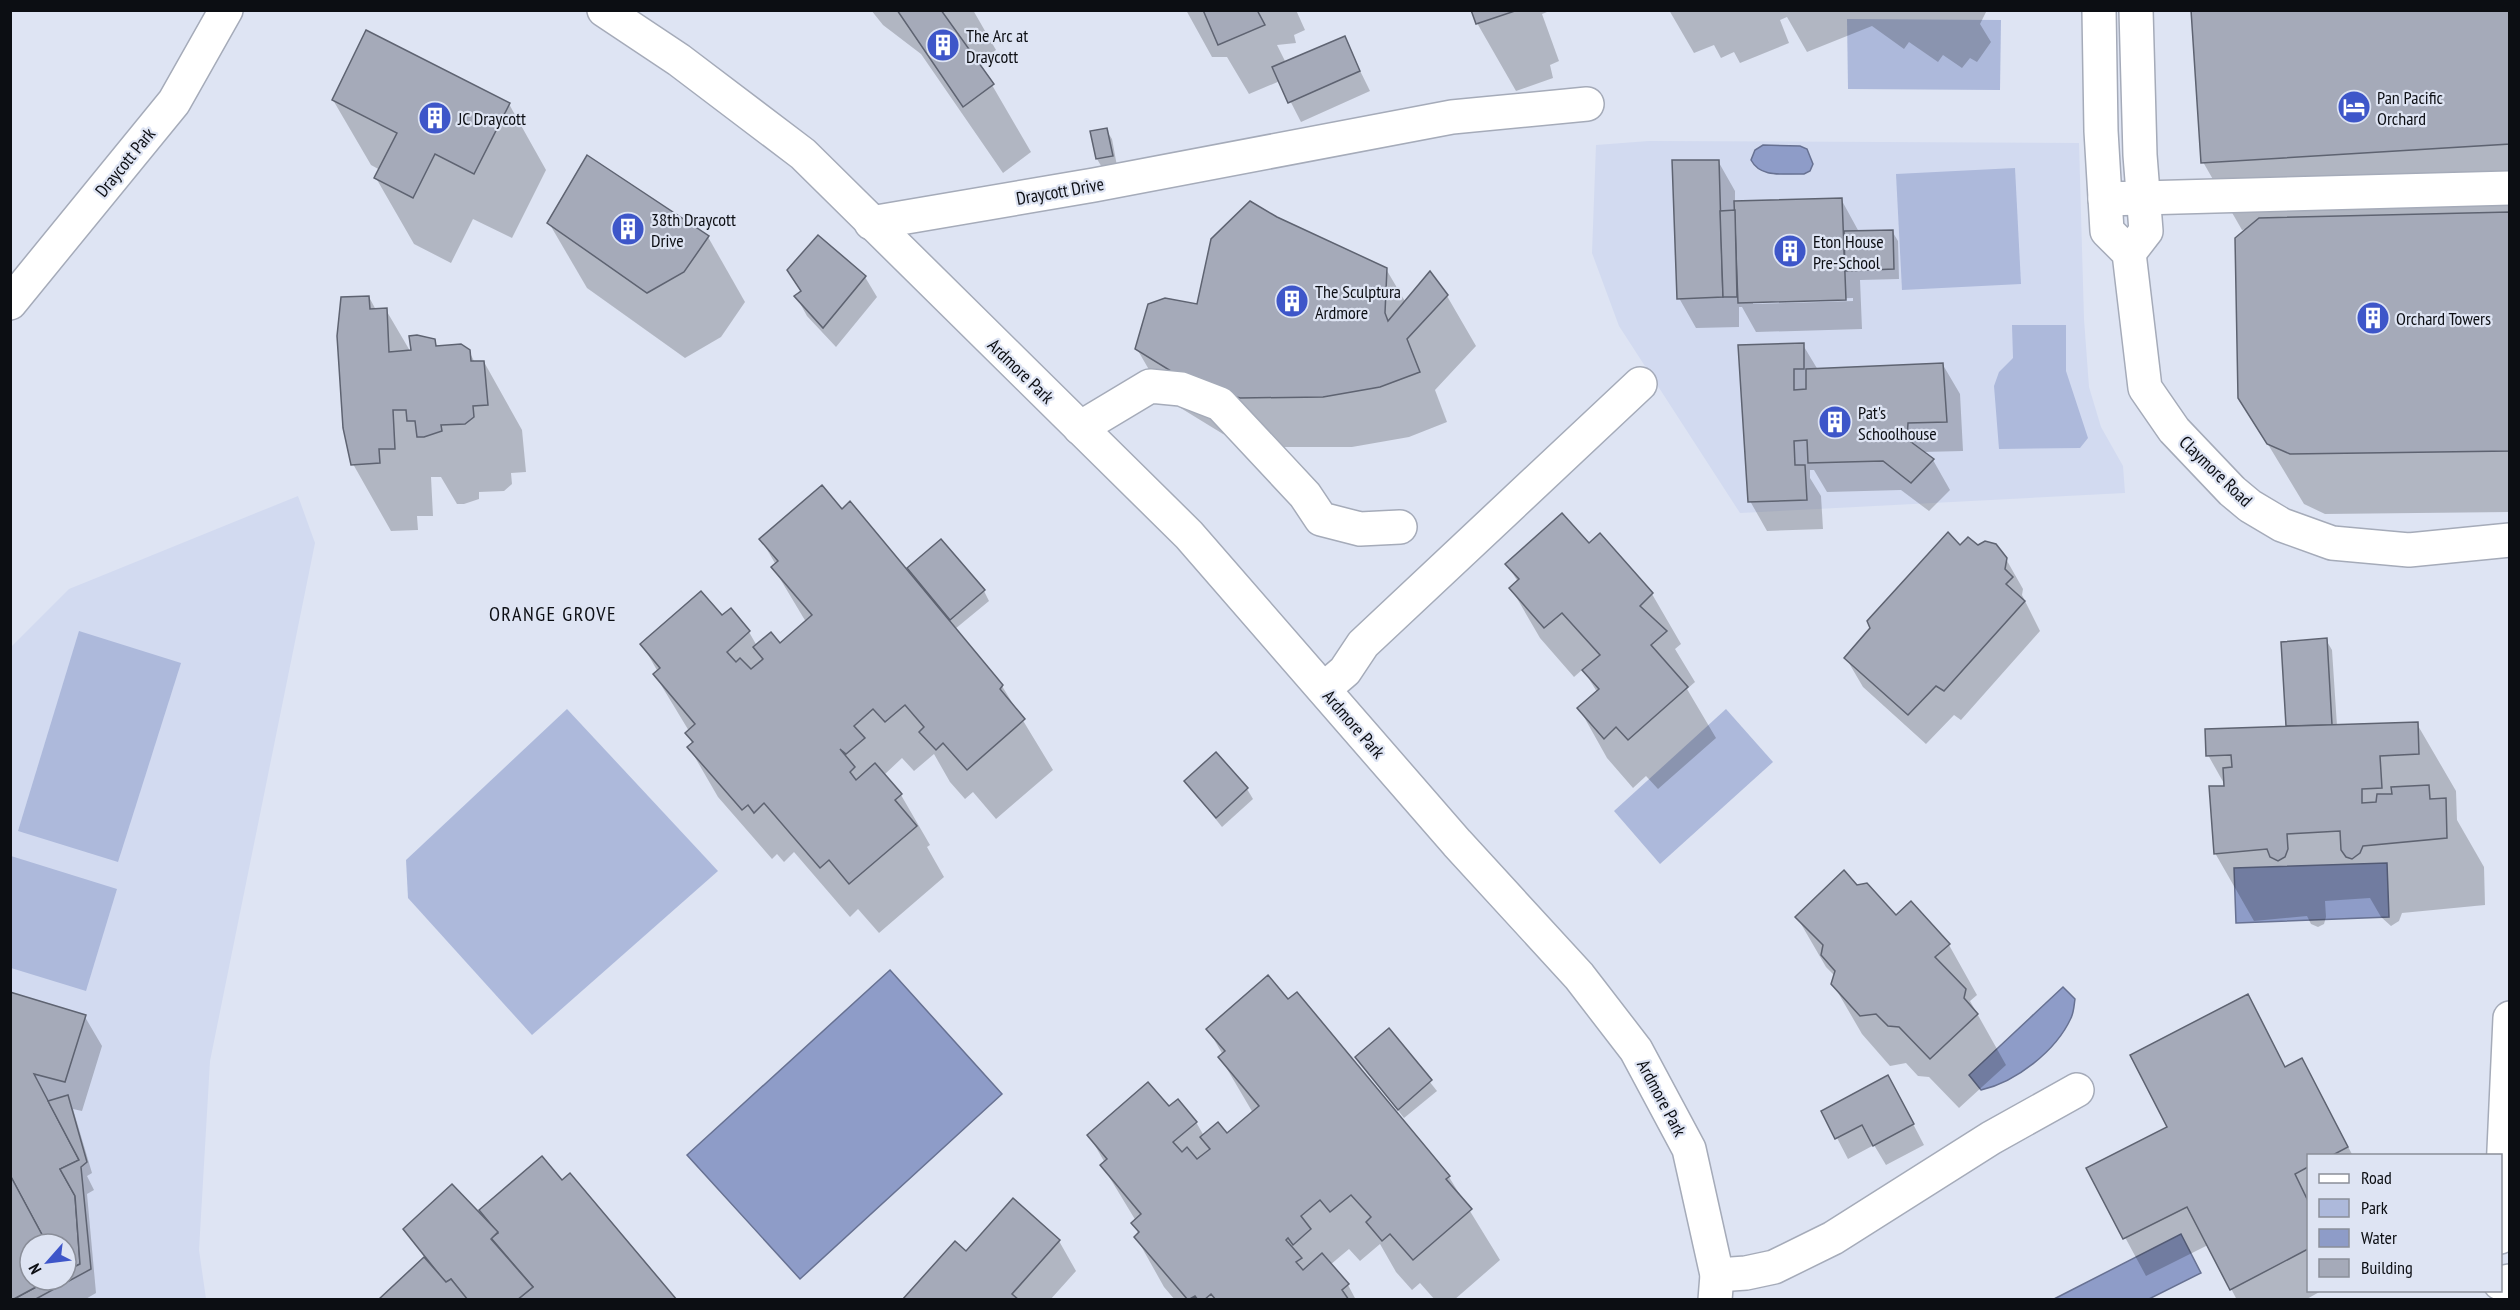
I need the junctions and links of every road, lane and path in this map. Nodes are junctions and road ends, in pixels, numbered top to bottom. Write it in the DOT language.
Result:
graph roads {
  1 [pos="604,10"];
  2 [pos="2099,10"];
  3 [pos="2136,10"];
  4 [pos="227,11"];
  5 [pos="1587,104"];
  6 [pos="2510,188"];
  7 [pos="2143,198"];
  8 [pos="2104,200"];
  9 [pos="871,223"];
  10 [pos="2129,253"];
  11 [pos="10,303"];
  12 [pos="1640,384"];
  13 [pos="1080,428"];
  14 [pos="1400,527"];
  15 [pos="2510,540"];
  16 [pos="1324,689"];
  17 [pos="2510,1018"];
  18 [pos="2077,1090"];
  19 [pos="2502,1193"];
  20 [pos="1716,1287"];
  1 -- 9 [label="street"];
  2 -- 8 [label="street"];
  3 -- 7 [label="street"];
  4 -- 11 [label="street, Draycott Park"];
  5 -- 9 [label="street, Draycott Drive"];
  6 -- 7 [label="street"];
  7 -- 8 [label="street"];
  7 -- 10 [label="street"];
  8 -- 10 [label="street"];
  9 -- 13 [label="street, Ardmore Park"];
  10 -- 15 [label="street, Claymore Road"];
  12 -- 16 [label="street"];
  13 -- 14 [label="street"];
  13 -- 16 [label="street, Ardmore Park"];
  16 -- 20 [label="street, Ardmore Park"];
  17 -- 19 [label="street"];
  18 -- 20 [label="street"];
}
